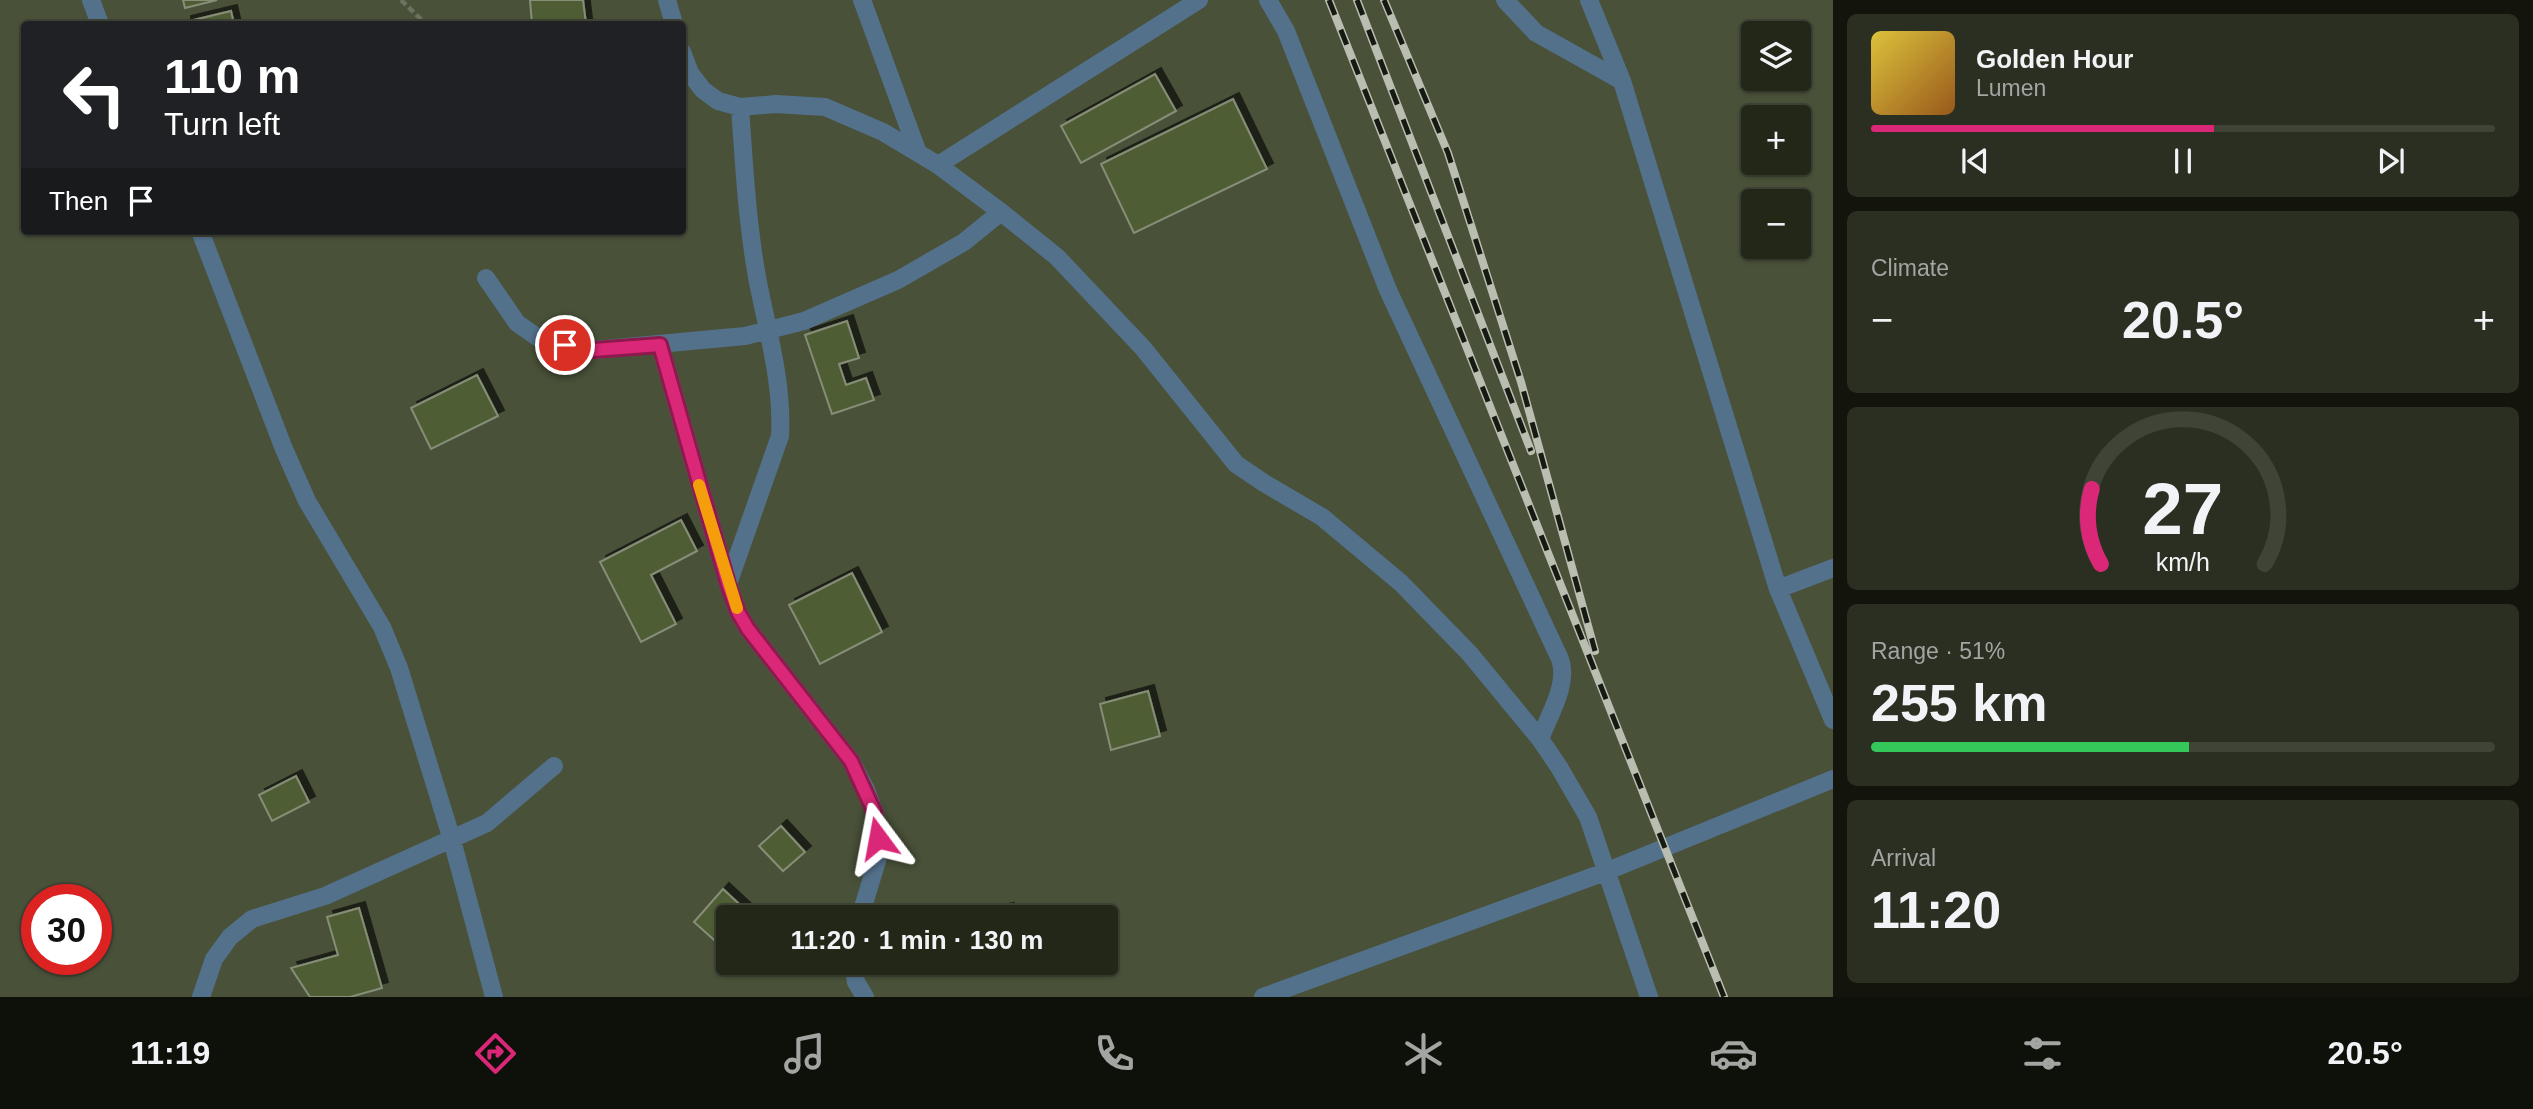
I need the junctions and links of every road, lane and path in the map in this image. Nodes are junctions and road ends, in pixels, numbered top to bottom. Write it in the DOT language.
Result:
graph roads {
  1 [pos="91,0"];
  2 [pos="401,0"];
  3 [pos="667,0"];
  4 [pos="862,0"];
  5 [pos="1199,0"];
  6 [pos="1268,0"];
  7 [pos="1505,0"];
  8 [pos="1588,0"];
  9 [pos="99,21"];
  10 [pos="423,21"];
  11 [pos="673,21"];
  12 [pos="686,62"];
  13 [pos="1622,81"];
  14 [pos="740,107"];
  15 [pos="918,153"];
  16 [pos="938,165"];
  17 [pos="1001,212"];
  18 [pos="202,235"];
  19 [pos="486,278"];
  20 [pos="769,330"];
  21 [pos="660,345"];
  22 [pos="1833,568"];
  23 [pos="728,584"];
  24 [pos="1778,589"];
  25 [pos="1833,720"];
  26 [pos="1540,738"];
  27 [pos="554,766"];
  28 [pos="1833,779"];
  29 [pos="452,840"];
  30 [pos="1605,872"];
  31 [pos="864,905"];
  32 [pos="855,975"];
  33 [pos="1268,996"];
  34 [pos="201,997"];
  35 [pos="494,997"];
  36 [pos="865,997"];
  37 [pos="1649,997"];
  1 -- 9 [label="street"];
  2 -- 10 [label="path"];
  3 -- 11 [label="street"];
  4 -- 15 [label="street"];
  5 -- 16 [label="street"];
  6 -- 26 [label="street"];
  7 -- 13 [label="street"];
  8 -- 13 [label="street"];
  12 -- 14 [label="street"];
  13 -- 24 [label="street"];
  14 -- 15 [label="street"];
  14 -- 20 [label="street"];
  15 -- 16 [label="street"];
  16 -- 17 [label="street"];
  17 -- 20 [label="street"];
  17 -- 26 [label="street"];
  18 -- 29 [label="street"];
  19 -- 21 [label="street"];
  20 -- 21 [label="street"];
  20 -- 23 [label="street"];
  21 -- 23 [label="street"];
  22 -- 24 [label="street"];
  23 -- 31 [label="street"];
  24 -- 25 [label="street"];
  26 -- 30 [label="street"];
  27 -- 29 [label="street"];
  28 -- 30 [label="street"];
  29 -- 34 [label="street"];
  29 -- 35 [label="street"];
  30 -- 33 [label="street"];
  30 -- 37 [label="street"];
  32 -- 36 [label="street"];
}
